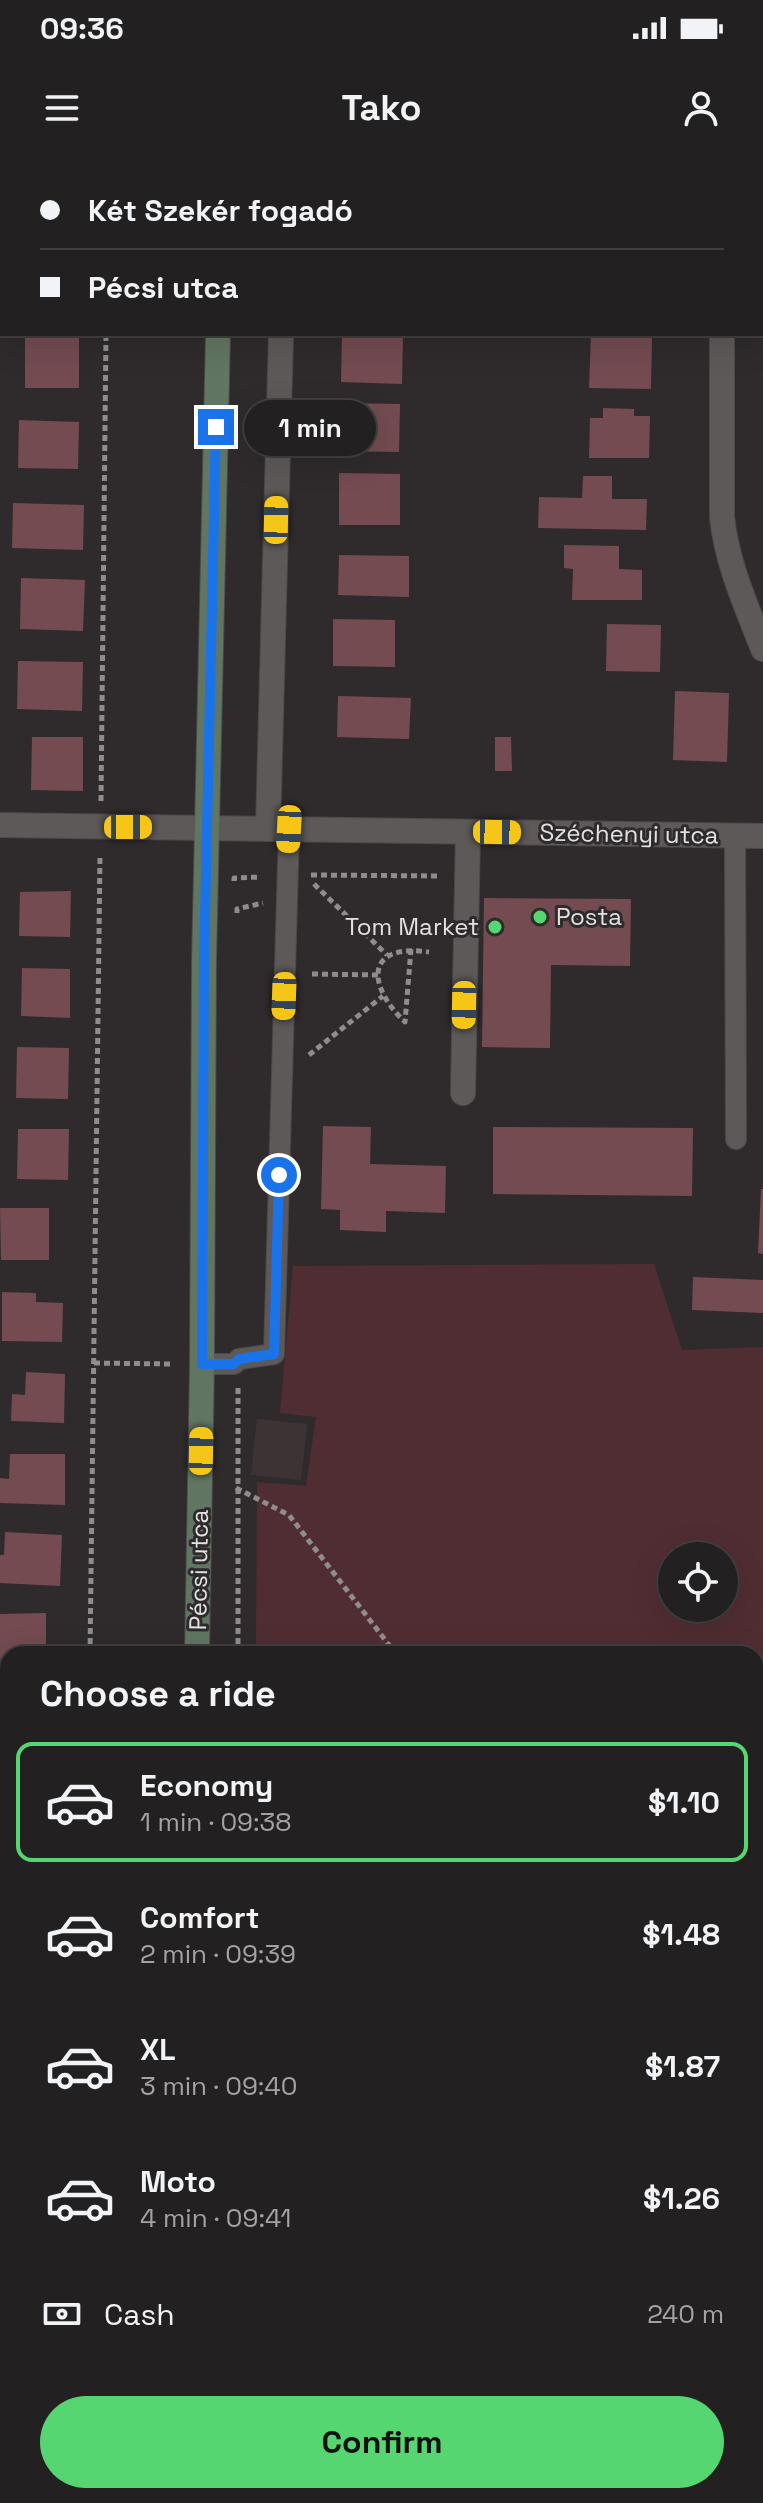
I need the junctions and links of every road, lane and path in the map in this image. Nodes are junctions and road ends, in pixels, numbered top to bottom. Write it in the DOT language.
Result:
graph roads {
  1 [pos="106,336"];
  2 [pos="218,336"];
  3 [pos="281,336"];
  4 [pos="722,336"];
  5 [pos="763,649"];
  6 [pos="0,825"];
  7 [pos="101,827"];
  8 [pos="208,828"];
  9 [pos="278,829"];
  10 [pos="468,832"];
  11 [pos="735,836"];
  12 [pos="763,836"];
  13 [pos="466,876"];
  14 [pos="411,949"];
  15 [pos="429,952"];
  16 [pos="388,955"];
  17 [pos="303,974"];
  18 [pos="378,975"];
  19 [pos="383,996"];
  20 [pos="302,1061"];
  21 [pos="463,1093"];
  22 [pos="736,1139"];
  23 [pos="239,1359"];
  24 [pos="94,1363"];
  25 [pos="202,1364"];
  26 [pos="236,1488"];
  27 [pos="90,1646"];
  28 [pos="197,1646"];
  29 [pos="238,1646"];
  30 [pos="390,1646"];
  1 -- 7 [label="path"];
  2 -- 8 [label="main road, Pécsi utca"];
  3 -- 9 [label="street"];
  4 -- 5 [label="street"];
  6 -- 7 [label="street, Széchenyi utca"];
  7 -- 8 [label="street, Széchenyi utca"];
  7 -- 24 [label="path"];
  8 -- 9 [label="street, Széchenyi utca"];
  8 -- 25 [label="main road, Pécsi utca"];
  9 -- 10 [label="street, Széchenyi utca"];
  9 -- 23 [label="lane"];
  10 -- 11 [label="street, Széchenyi utca"];
  10 -- 13 [label="street"];
  11 -- 12 [label="street, Széchenyi utca"];
  11 -- 22 [label="lane"];
  13 -- 16 [label="path"];
  13 -- 21 [label="street"];
  14 -- 15 [label="path"];
  14 -- 16 [label="path"];
  14 -- 19 [label="path"];
  16 -- 18 [label="path"];
  17 -- 18 [label="path"];
  18 -- 19 [label="path"];
  19 -- 20 [label="path"];
  23 -- 25 [label="lane"];
  23 -- 26 [label="path"];
  24 -- 25 [label="path"];
  24 -- 27 [label="path"];
  25 -- 28 [label="main road, Pécsi utca"];
  26 -- 29 [label="path"];
  26 -- 30 [label="path"];
}
